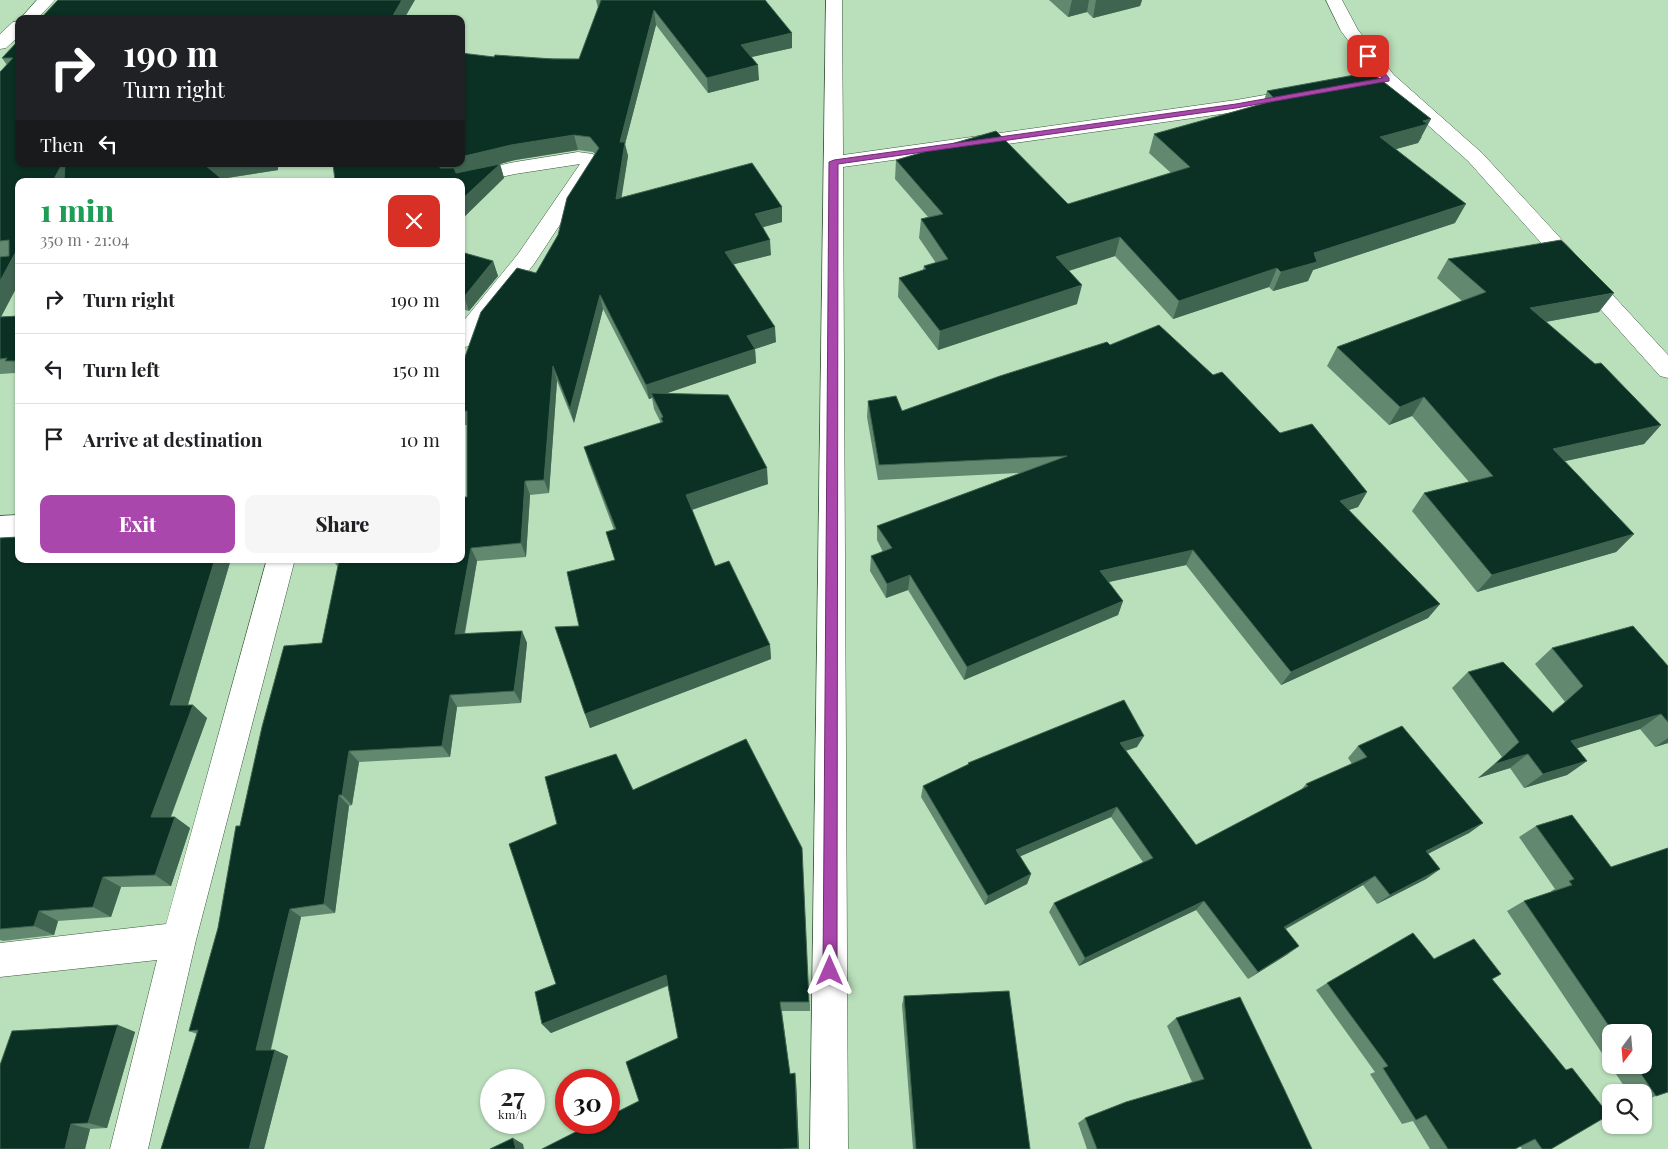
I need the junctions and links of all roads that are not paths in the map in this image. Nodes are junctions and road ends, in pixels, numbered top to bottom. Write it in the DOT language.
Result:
graph roads {
  1 [pos="47,0"];
  2 [pos="834,0"];
  3 [pos="1334,0"];
  4 [pos="31,15"];
  5 [pos="1387,80"];
  6 [pos="834,162"];
  7 [pos="465,179"];
  8 [pos="465,335"];
  9 [pos="1668,370"];
  10 [pos="15,526"];
  11 [pos="0,527"];
  12 [pos="280,563"];
  13 [pos="179,940"];
  14 [pos="0,960"];
  15 [pos="129,1149"];
  16 [pos="829,1149"];
  1 -- 4 [label="street"];
  2 -- 6 [label="street"];
  3 -- 5 [label="street"];
  5 -- 6 [label="street"];
  5 -- 9 [label="street"];
  6 -- 16 [label="street"];
  7 -- 8 [label="street"];
  10 -- 11 [label="street"];
  12 -- 13 [label="street"];
  13 -- 14 [label="street"];
  13 -- 15 [label="street"];
}
